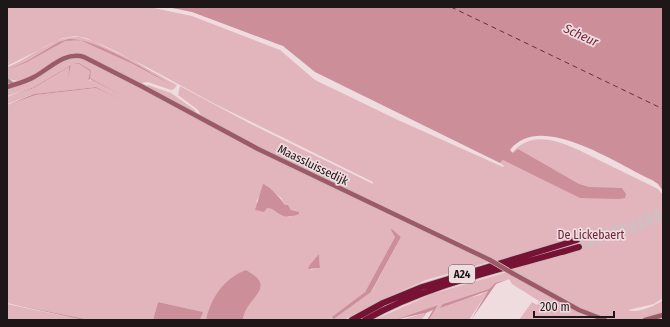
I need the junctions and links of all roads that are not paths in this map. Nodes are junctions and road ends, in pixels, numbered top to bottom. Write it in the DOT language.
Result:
graph roads {
  1 [pos="7,80"];
  2 [pos="14,85"];
  3 [pos="7,87"];
  4 [pos="577,240"];
  5 [pos="579,247"];
  6 [pos="663,315"];
  7 [pos="352,320"];
  8 [pos="365,320"];
  9 [pos="606,320"];
  10 [pos="646,320"];
  1 -- 2 [label="street"];
  2 -- 3 [label="street, Maassluissedijk"];
  2 -- 9 [label="street, Maassluissedijk, bridge"];
  4 -- 7 [label="highway, A24"];
  5 -- 8 [label="highway, A24"];
  6 -- 10 [label="street"];
}
